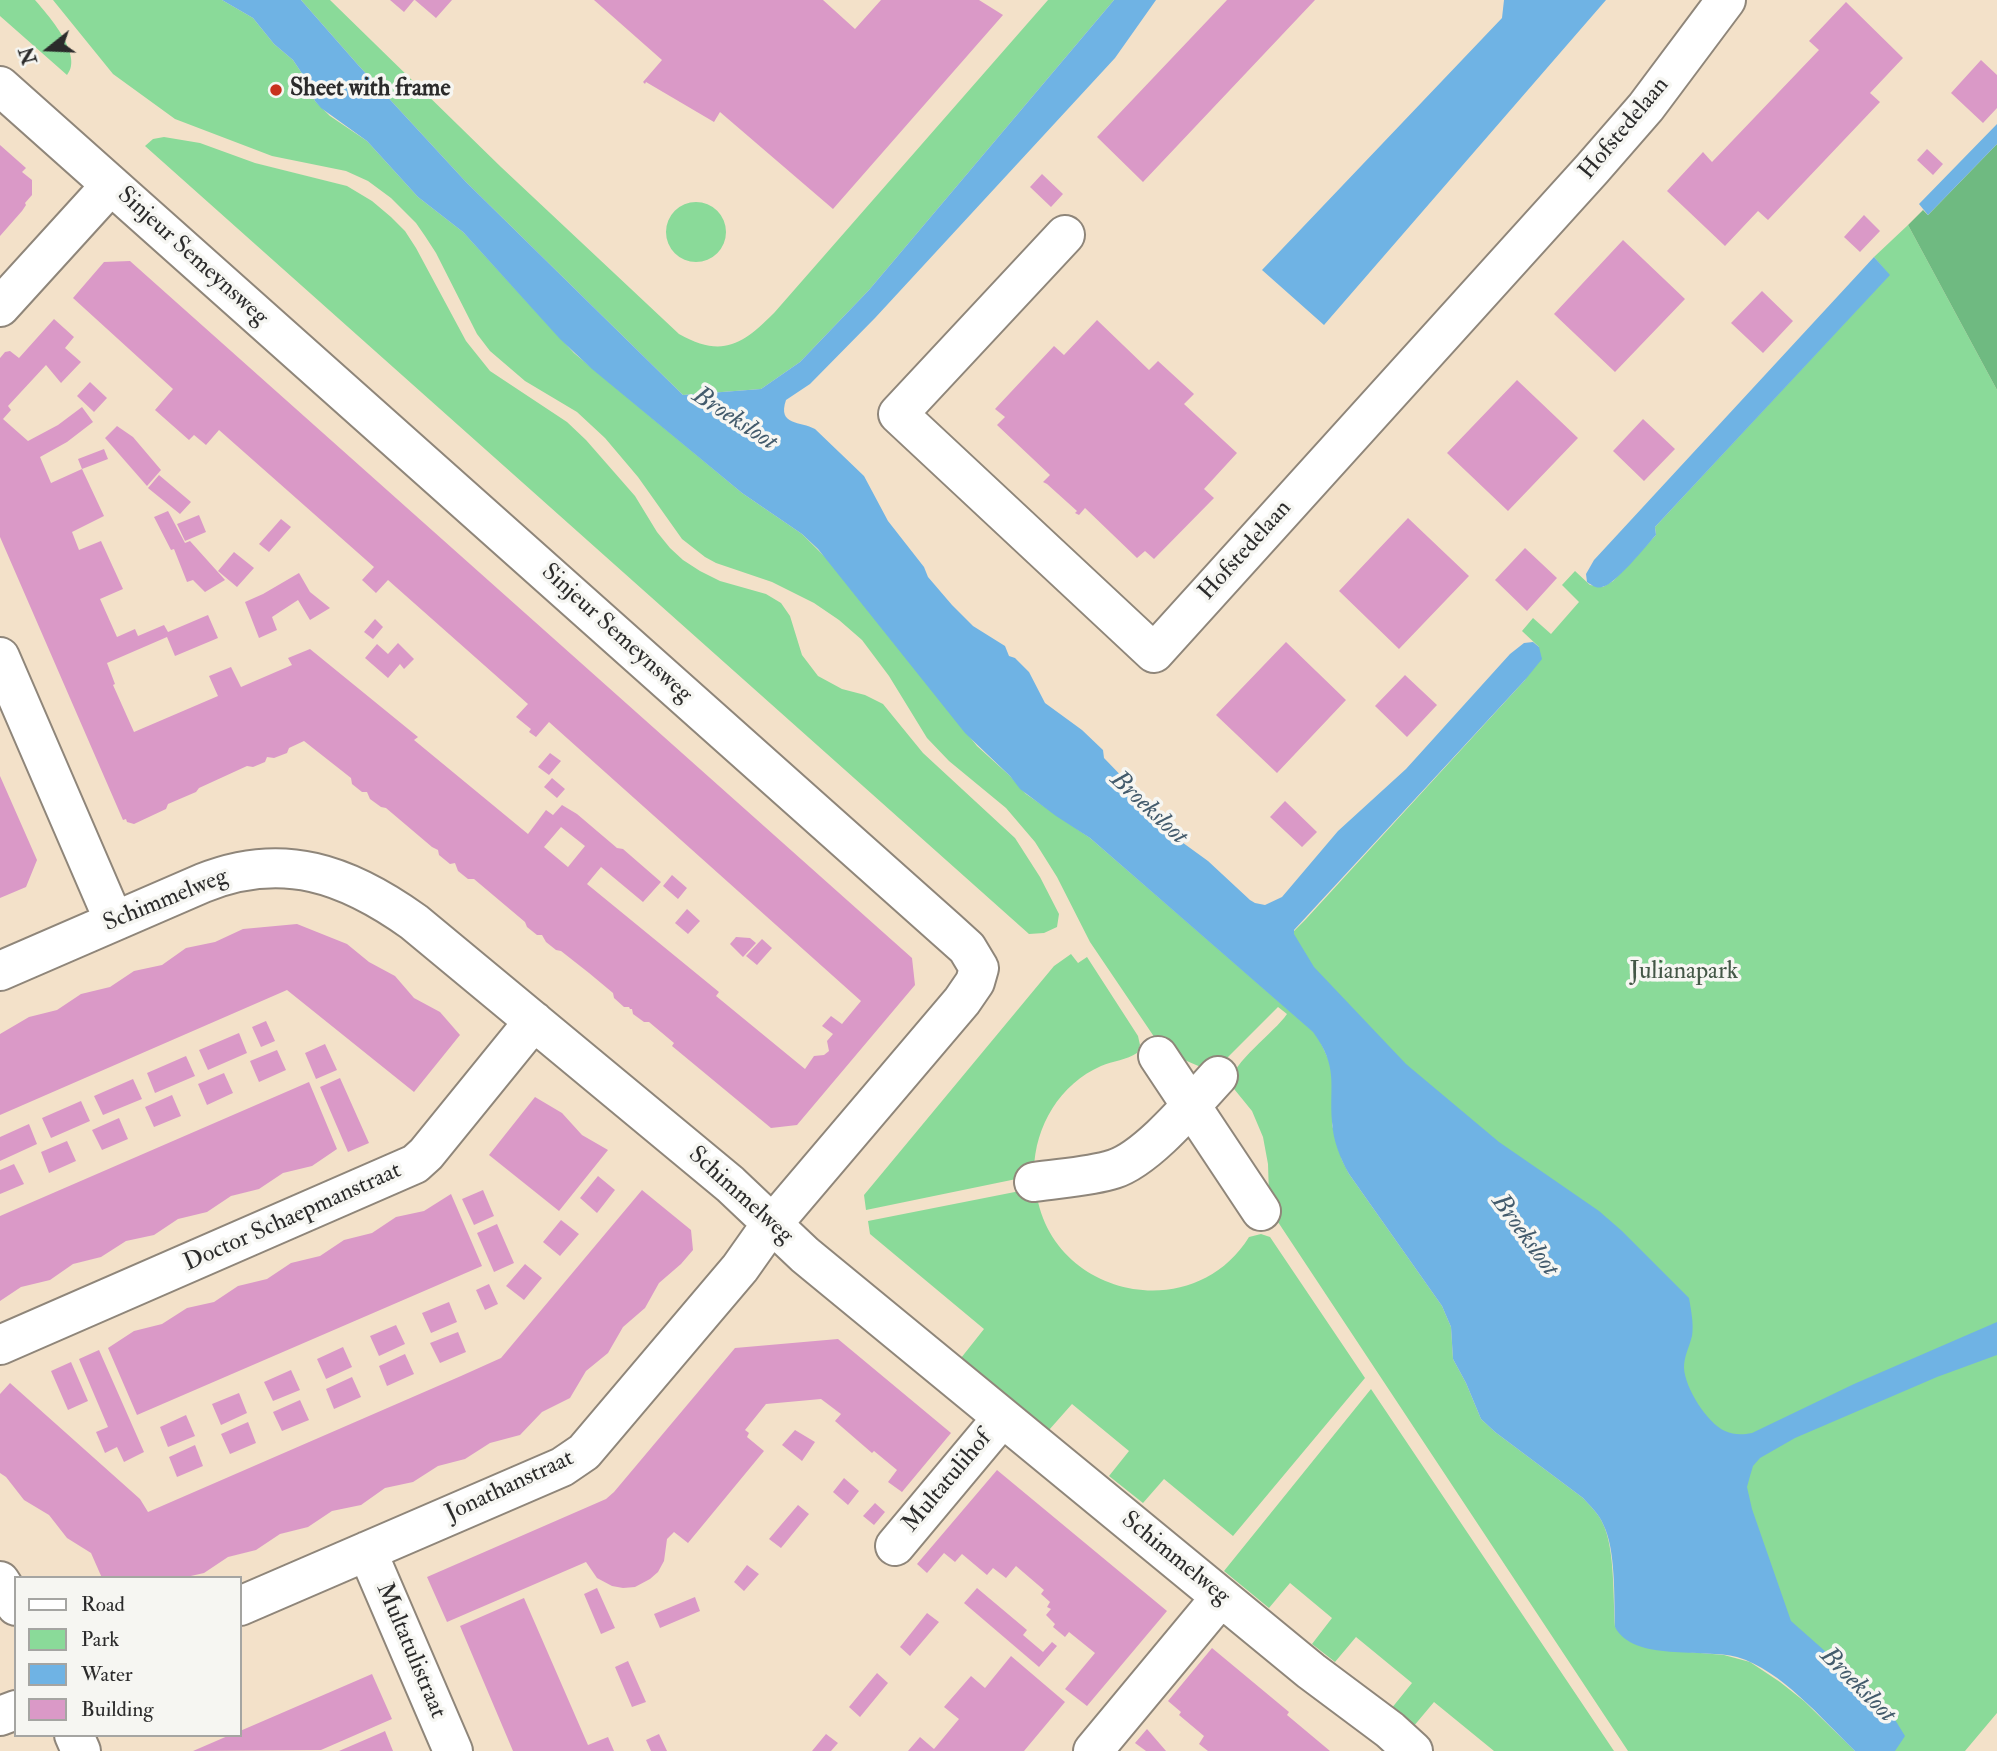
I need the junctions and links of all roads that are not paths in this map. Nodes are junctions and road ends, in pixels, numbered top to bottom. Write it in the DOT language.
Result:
graph roads {
  1 [pos="1726,0"];
  2 [pos="0,86"];
  3 [pos="111,185"];
  4 [pos="1065,235"];
  5 [pos="0,307"];
  6 [pos="0,657"];
  7 [pos="114,921"];
  8 [pos="0,971"];
  9 [pos="534,1021"];
  10 [pos="1158,1056"];
  11 [pos="1218,1076"];
  12 [pos="1191,1104"];
  13 [pos="1034,1182"];
  14 [pos="1261,1211"];
  15 [pos="773,1224"];
  16 [pos="0,1345"];
  17 [pos="1002,1418"];
  18 [pos="895,1546"];
  19 [pos="367,1550"];
  20 [pos="0,1581"];
  21 [pos="1221,1597"];
  22 [pos="14,1603"];
  23 [pos="242,1605"];
  24 [pos="453,1751"];
  25 [pos="1093,1751"];
  26 [pos="1413,1751"];
  1 -- 4 [label="street, Hofstedelaan"];
  2 -- 3 [label="street, Sinjeur Semeynsweg"];
  3 -- 5 [label="street"];
  3 -- 15 [label="street, Sinjeur Semeynsweg"];
  6 -- 7 [label="street"];
  7 -- 8 [label="street, Schimmelweg"];
  7 -- 9 [label="street, Schimmelweg"];
  9 -- 15 [label="street, Schimmelweg"];
  9 -- 16 [label="street, Doctor Schaepmanstraat"];
  10 -- 12 [label="street"];
  11 -- 12 [label="street"];
  12 -- 13 [label="street"];
  12 -- 14 [label="street"];
  15 -- 17 [label="street, Schimmelweg"];
  15 -- 19 [label="street, Jonathanstraat"];
  17 -- 18 [label="street, Multatulihof"];
  17 -- 21 [label="street, Schimmelweg"];
  19 -- 23 [label="street, Jonathanstraat"];
  19 -- 24 [label="street, Multatulistraat"];
  20 -- 22 [label="street"];
  21 -- 25 [label="street"];
  21 -- 26 [label="street, Schimmelweg"];
}
